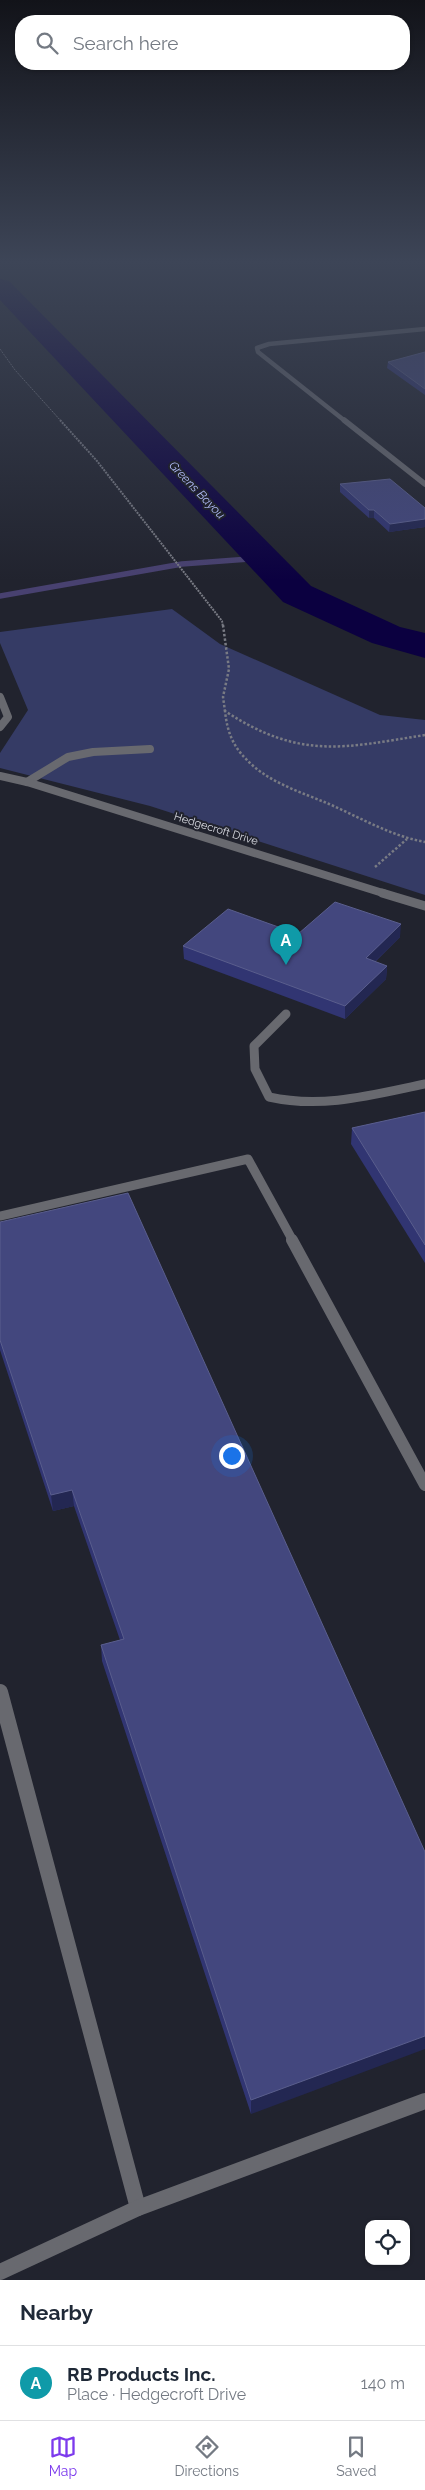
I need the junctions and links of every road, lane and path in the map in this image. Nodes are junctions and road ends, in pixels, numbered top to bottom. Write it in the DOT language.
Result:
graph roads {
  1 [pos="14,368"];
  2 [pos="279,368"];
  3 [pos="425,484"];
  4 [pos="0,697"];
  5 [pos="225,711"];
  6 [pos="0,727"];
  7 [pos="425,735"];
  8 [pos="150,749"];
  9 [pos="0,776"];
  10 [pos="27,782"];
  11 [pos="407,839"];
  12 [pos="425,842"];
  13 [pos="371,871"];
  14 [pos="425,906"];
  15 [pos="286,1014"];
  16 [pos="425,1084"];
  17 [pos="0,1216"];
  18 [pos="425,1486"];
  19 [pos="0,1691"];
  20 [pos="425,2101"];
  21 [pos="138,2208"];
  22 [pos="0,2272"];
  1 -- 5 [label="path"];
  2 -- 3 [label="street"];
  4 -- 6 [label="street"];
  5 -- 7 [label="path"];
  5 -- 11 [label="path"];
  8 -- 10 [label="street"];
  9 -- 10 [label="street, Hedgecroft Drive"];
  10 -- 14 [label="street, Hedgecroft Drive"];
  11 -- 12 [label="path"];
  11 -- 13 [label="path"];
  15 -- 16 [label="street"];
  17 -- 18 [label="street"];
  19 -- 21 [label="street"];
  20 -- 21 [label="street"];
  21 -- 22 [label="street"];
}
